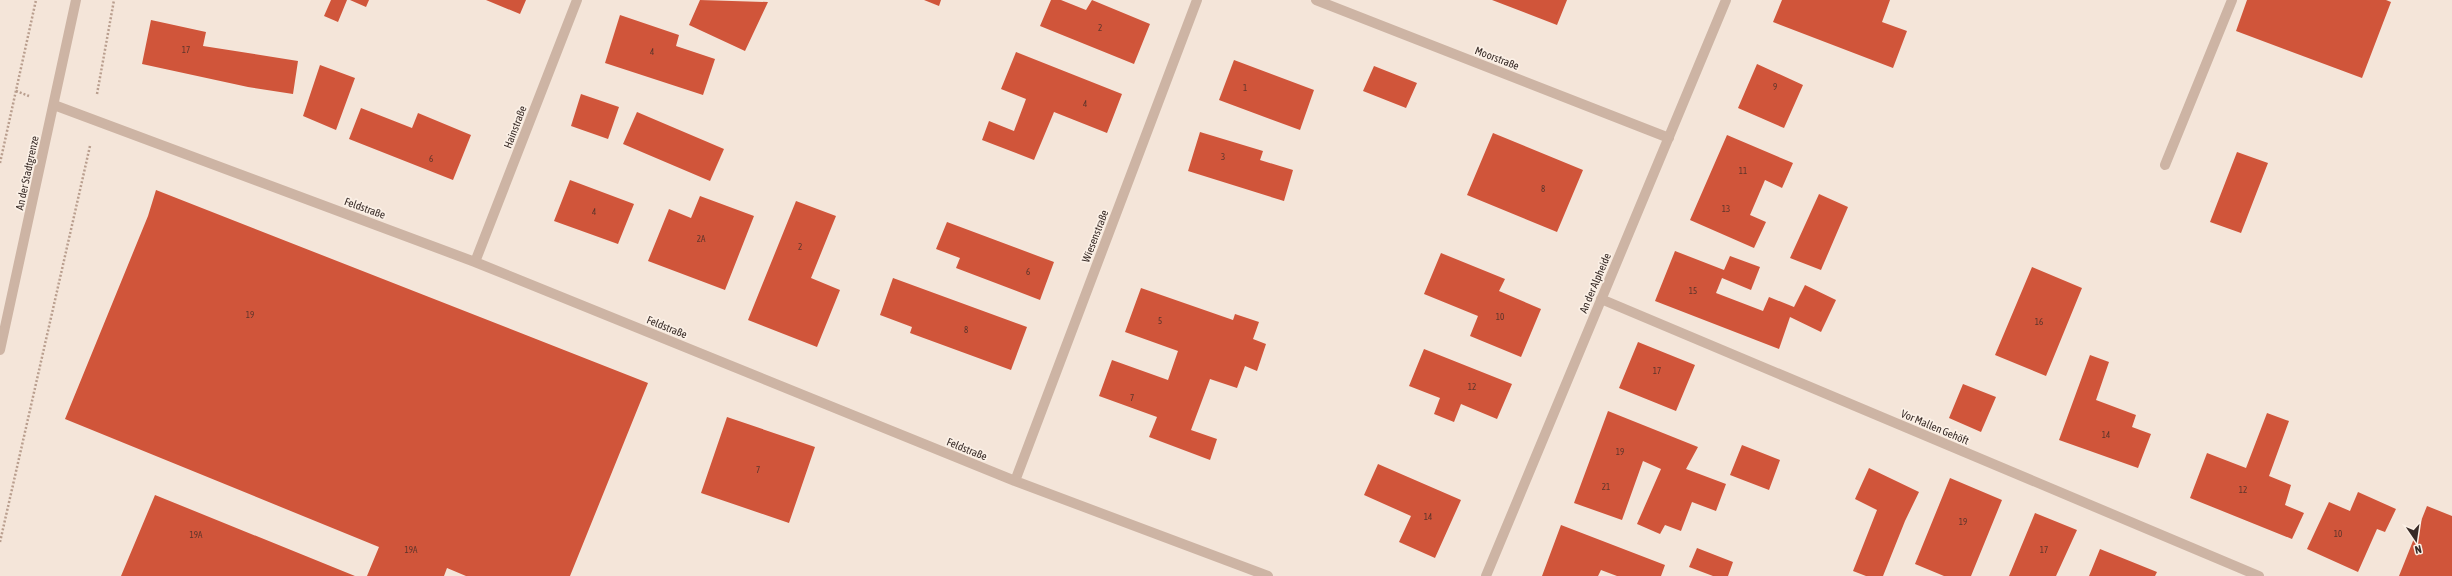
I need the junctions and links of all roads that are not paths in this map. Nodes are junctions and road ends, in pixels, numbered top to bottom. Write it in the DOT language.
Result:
graph roads {
  1 [pos="76,0"];
  2 [pos="577,0"];
  3 [pos="1197,0"];
  4 [pos="1316,0"];
  5 [pos="1726,0"];
  6 [pos="2232,0"];
  7 [pos="54,105"];
  8 [pos="1669,138"];
  9 [pos="2165,165"];
  10 [pos="475,262"];
  11 [pos="1601,299"];
  12 [pos="0,350"];
  13 [pos="1015,481"];
  14 [pos="1268,576"];
  15 [pos="1486,576"];
  16 [pos="2259,576"];
  1 -- 7 [label="street, An der Stadtgrenze"];
  2 -- 10 [label="street, Hainstraße"];
  3 -- 13 [label="street, Wiesenstraße"];
  4 -- 8 [label="street, Moorstraße"];
  5 -- 8 [label="street, An der Alpheide"];
  6 -- 9 [label="street"];
  7 -- 10 [label="street, Feldstraße"];
  7 -- 12 [label="street, An der Stadtgrenze"];
  8 -- 11 [label="street, An der Alpheide"];
  10 -- 13 [label="street, Feldstraße"];
  11 -- 15 [label="street, An der Alpheide"];
  11 -- 16 [label="street, Vor Mallen Gehöft"];
  13 -- 14 [label="street, Feldstraße"];
}
